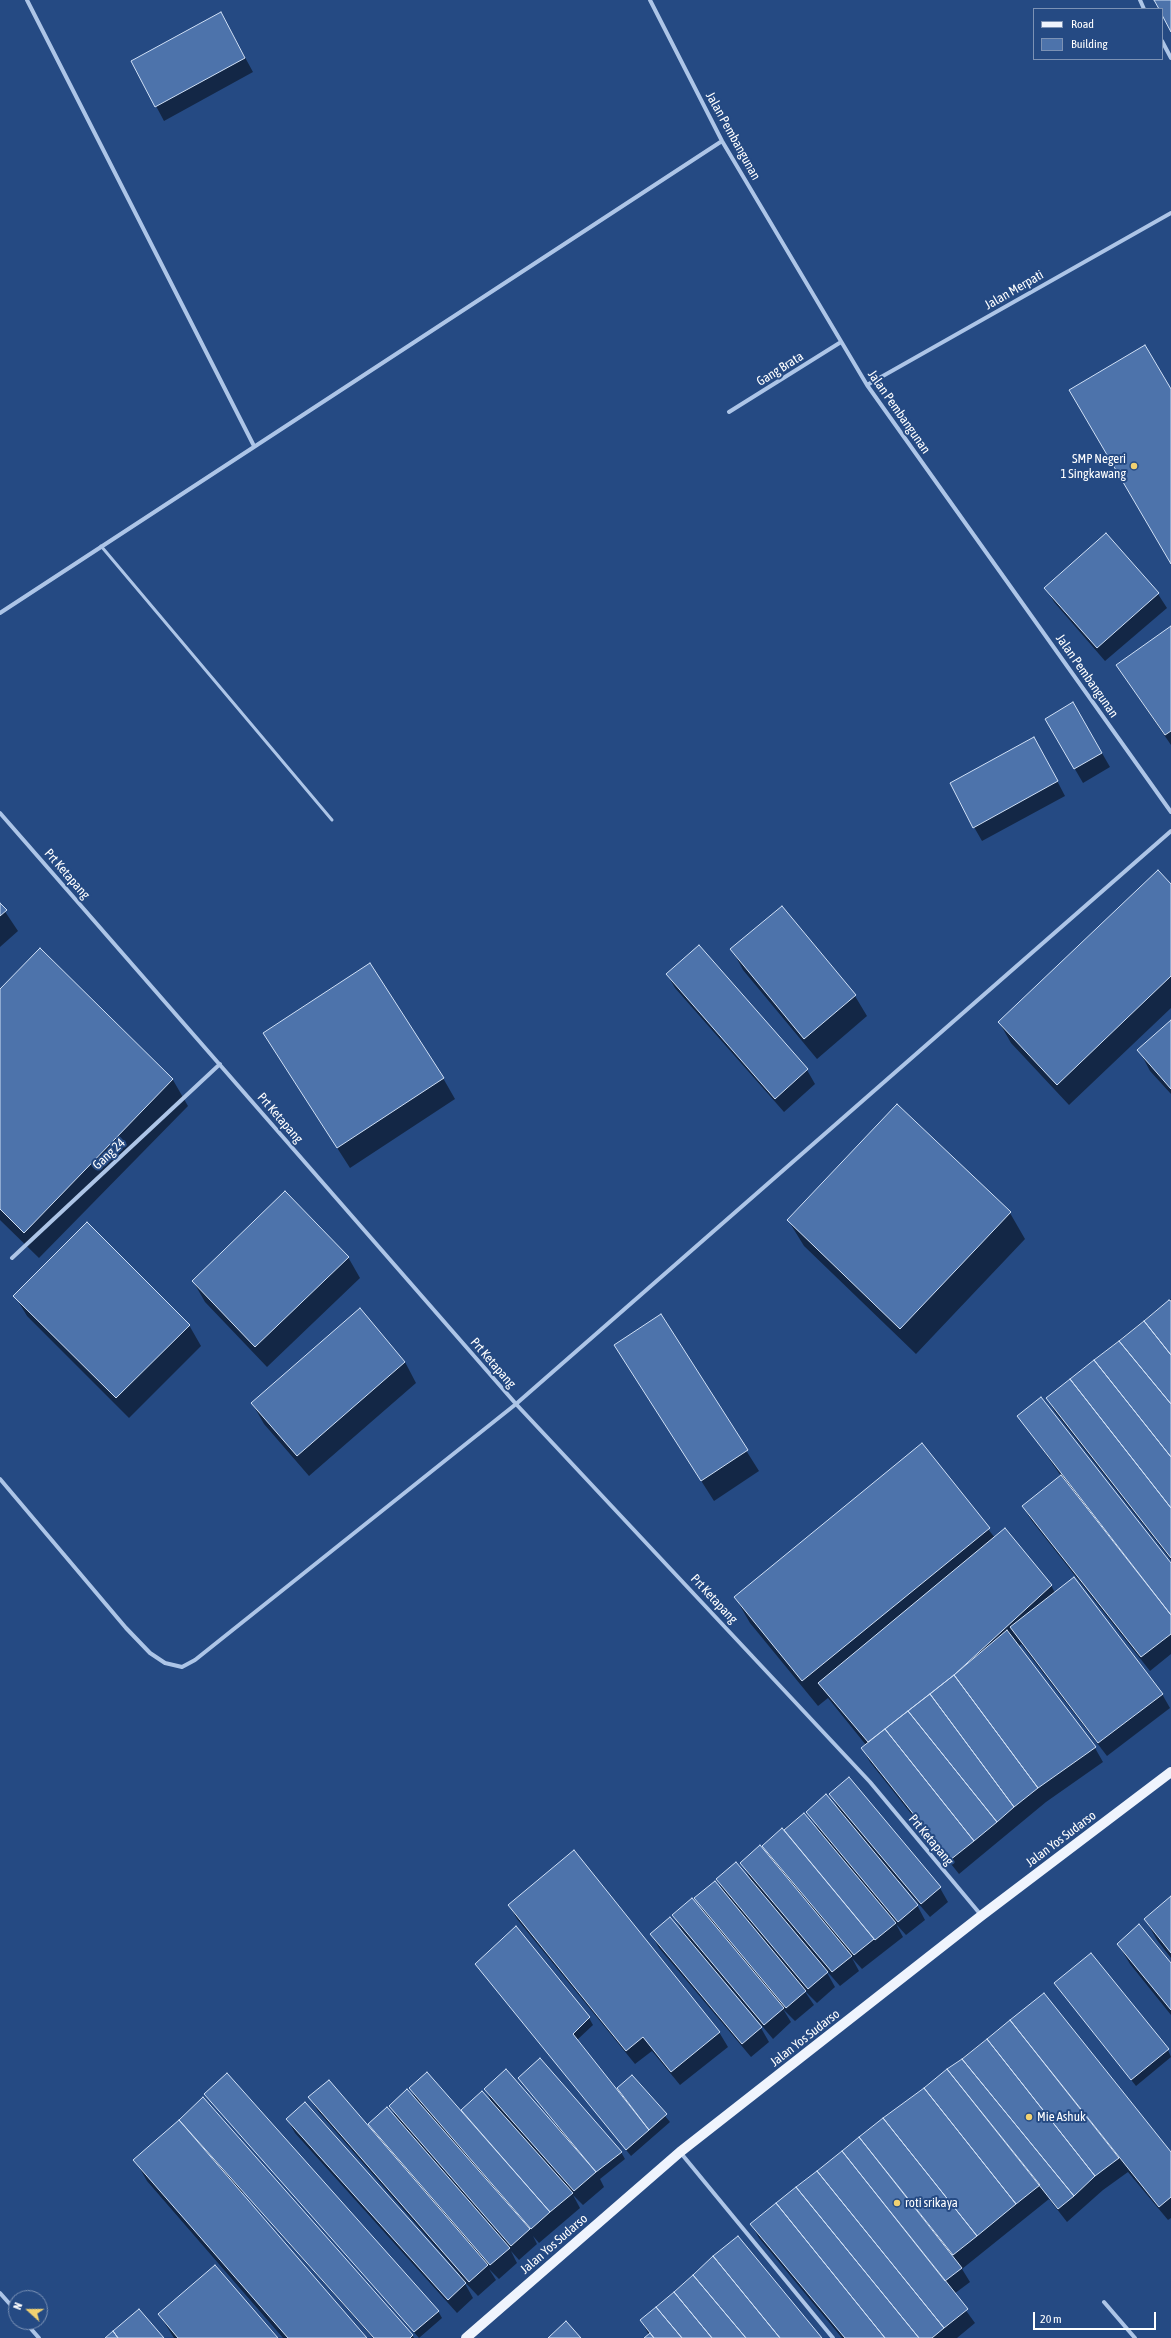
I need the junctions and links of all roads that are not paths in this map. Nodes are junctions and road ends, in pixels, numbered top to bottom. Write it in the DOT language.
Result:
graph roads {
  1 [pos="27,0"];
  2 [pos="650,0"];
  3 [pos="1163,43"];
  4 [pos="1171,58"];
  5 [pos="722,141"];
  6 [pos="1171,213"];
  7 [pos="842,342"];
  8 [pos="867,385"];
  9 [pos="729,412"];
  10 [pos="254,446"];
  11 [pos="101,546"];
  12 [pos="0,613"];
  13 [pos="1171,812"];
  14 [pos="0,813"];
  15 [pos="332,820"];
  16 [pos="1171,831"];
  17 [pos="220,1064"];
  18 [pos="12,1258"];
  19 [pos="516,1404"];
  20 [pos="0,1479"];
  21 [pos="1171,1772"];
  22 [pos="981,1916"];
  23 [pos="680,2152"];
  24 [pos="0,2292"];
  25 [pos="8,2302"];
  26 [pos="1104,2302"];
  27 [pos="32,2330"];
  28 [pos="39,2338"];
  29 [pos="466,2338"];
  30 [pos="833,2338"];
  31 [pos="1135,2338"];
  1 -- 10 [label="street"];
  2 -- 5 [label="street, Jalan Pembangunan"];
  3 -- 4 [label="street"];
  5 -- 7 [label="street, Jalan Pembangunan"];
  5 -- 10 [label="street"];
  6 -- 8 [label="street, Jalan Merpati"];
  7 -- 8 [label="street, Jalan Pembangunan"];
  7 -- 9 [label="street, Gang Brata"];
  8 -- 13 [label="street, Jalan Pembangunan"];
  10 -- 11 [label="street"];
  11 -- 12 [label="street"];
  11 -- 15 [label="lane"];
  14 -- 17 [label="street, Prt Ketapang"];
  16 -- 19 [label="street"];
  17 -- 18 [label="street, Gang 24"];
  17 -- 19 [label="street, Prt Ketapang"];
  19 -- 20 [label="street"];
  19 -- 22 [label="street, Prt Ketapang"];
  21 -- 22 [label="main road, Jalan Yos Sudarso"];
  22 -- 23 [label="main road, Jalan Yos Sudarso"];
  23 -- 29 [label="main road, Jalan Yos Sudarso"];
  23 -- 30 [label="street"];
  24 -- 25 [label="street"];
  26 -- 31 [label="street"];
  27 -- 28 [label="street"];
}
